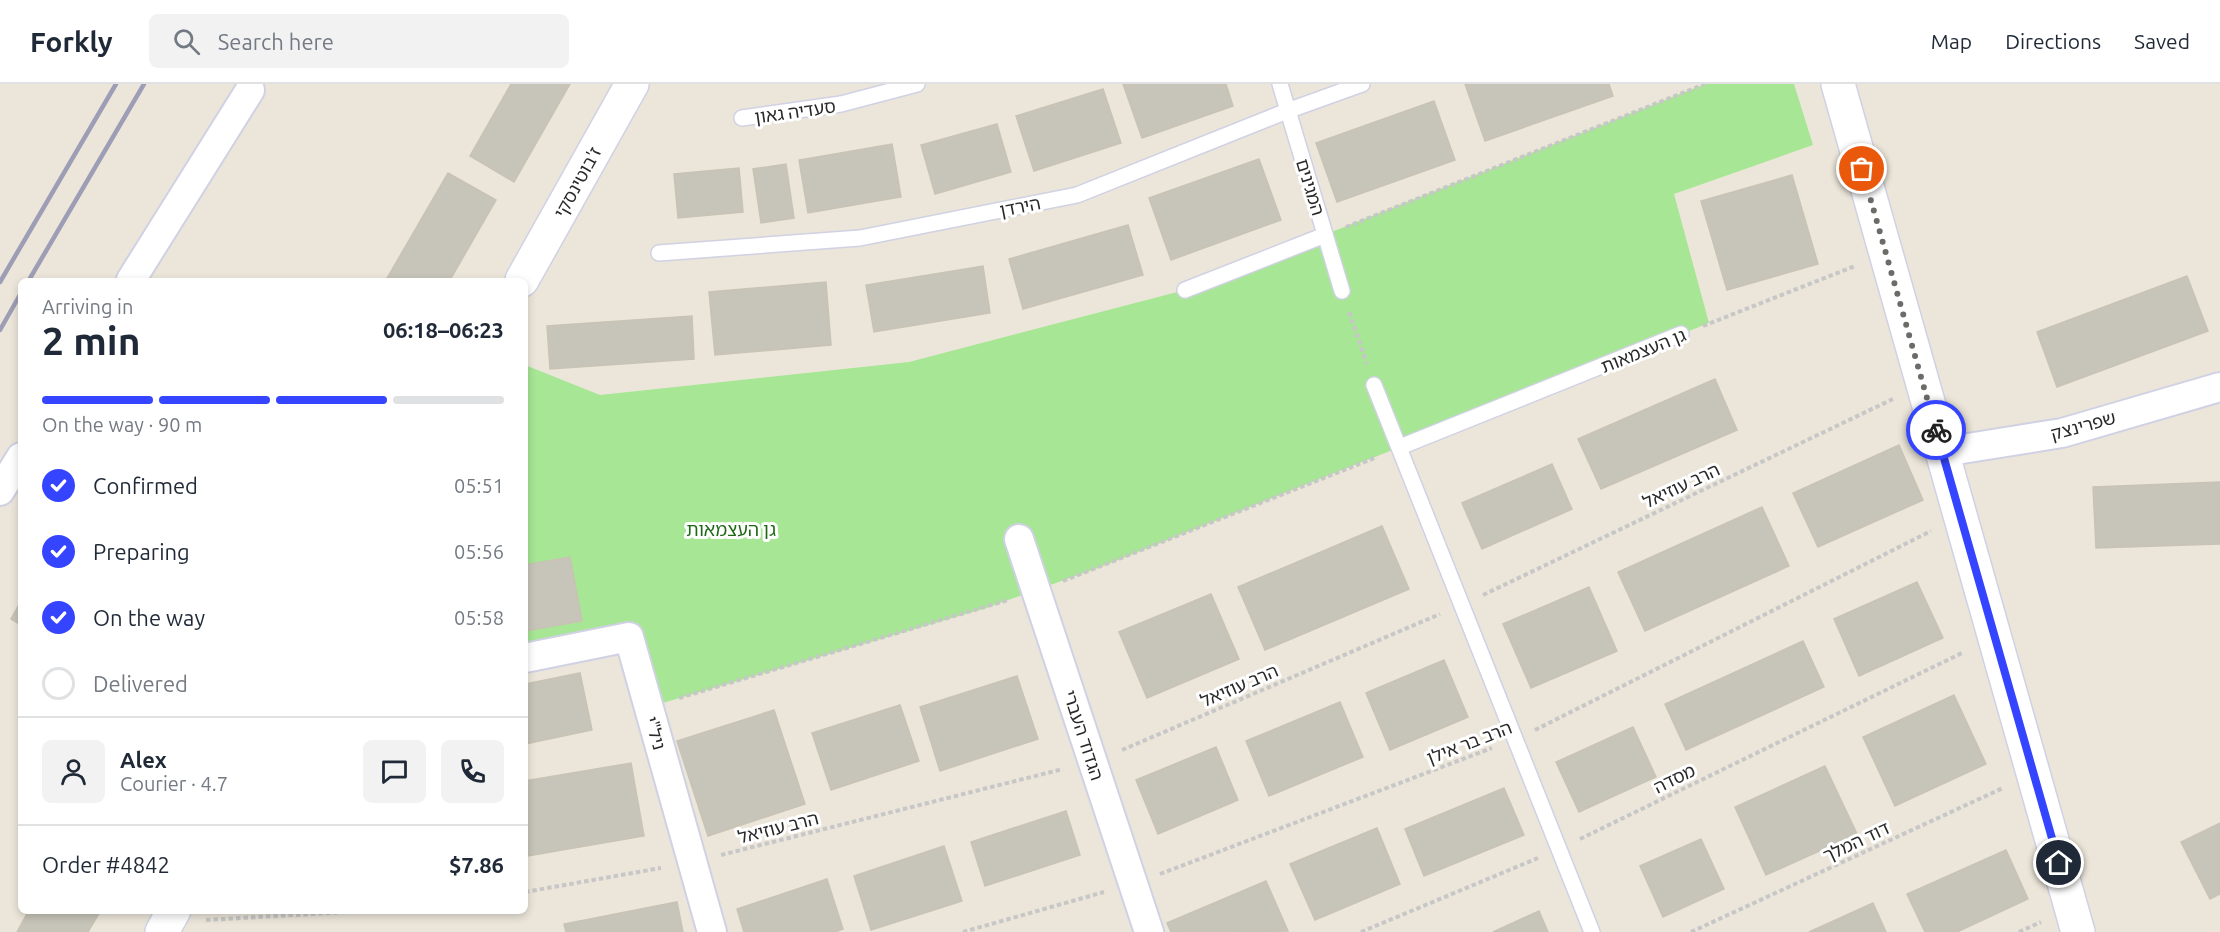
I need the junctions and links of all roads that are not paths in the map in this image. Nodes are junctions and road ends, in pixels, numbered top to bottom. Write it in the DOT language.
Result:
graph roads {
  1 [pos="632,84"];
  2 [pos="917,84"];
  3 [pos="1280,84"];
  4 [pos="1362,84"];
  5 [pos="1839,84"];
  6 [pos="250,90"];
  7 [pos="1287,111"];
  8 [pos="742,118"];
  9 [pos="1325,235"];
  10 [pos="659,253"];
  11 [pos="132,278"];
  12 [pos="523,278"];
  13 [pos="1185,290"];
  14 [pos="1342,291"];
  15 [pos="1682,334"];
  16 [pos="1374,385"];
  17 [pos="2220,387"];
  18 [pos="1400,447"];
  19 [pos="1942,452"];
  20 [pos="18,462"];
  21 [pos="0,491"];
  22 [pos="1018,539"];
  23 [pos="528,657"];
  24 [pos="712,932"];
  25 [pos="1149,932"];
  26 [pos="1592,932"];
  27 [pos="2078,932"];
  1 -- 12 [label="street, ז'בוטינסקי"];
  2 -- 8 [label="lane, סעדיה גאון"];
  3 -- 7 [label="lane, המגינים"];
  4 -- 7 [label="lane, הירדן"];
  5 -- 19 [label="street"];
  6 -- 11 [label="street"];
  7 -- 9 [label="lane, המגינים"];
  7 -- 10 [label="lane, הירדן"];
  9 -- 13 [label="lane"];
  9 -- 14 [label="lane, המגינים"];
  15 -- 18 [label="lane, גן העצמאות"];
  16 -- 18 [label="lane"];
  17 -- 19 [label="street, שפרינצק"];
  18 -- 26 [label="lane"];
  19 -- 27 [label="street"];
  20 -- 21 [label="street"];
  22 -- 25 [label="street, הגדוד העברי"];
  23 -- 24 [label="street, ניל\"י"];
}
